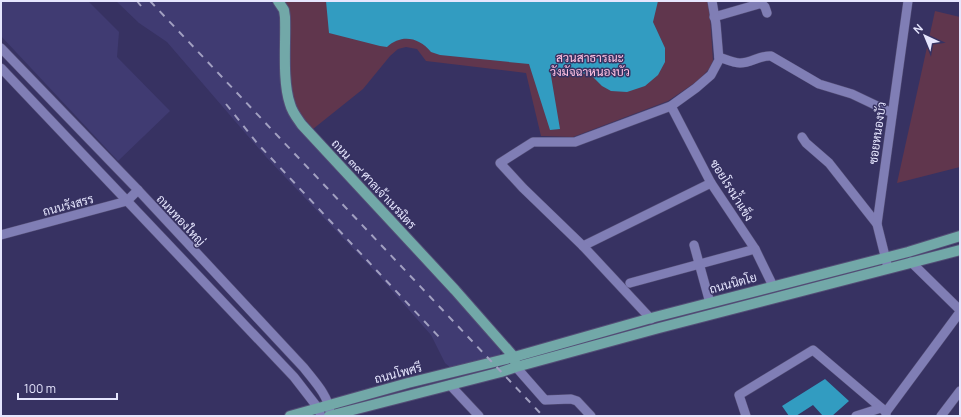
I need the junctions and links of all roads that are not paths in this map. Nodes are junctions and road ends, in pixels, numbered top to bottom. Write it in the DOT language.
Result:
graph roads {
  1 [pos="278,1"];
  2 [pos="712,1"];
  3 [pos="908,1"];
  4 [pos="767,13"];
  5 [pos="714,16"];
  6 [pos="1,48"];
  7 [pos="719,57"];
  8 [pos="1,68"];
  9 [pos="671,106"];
  10 [pos="892,113"];
  11 [pos="802,136"];
  12 [pos="711,183"];
  13 [pos="138,190"];
  14 [pos="127,201"];
  15 [pos="877,224"];
  16 [pos="1,235"];
  17 [pos="960,236"];
  18 [pos="694,245"];
  19 [pos="583,246"];
  20 [pos="755,249"];
  21 [pos="960,250"];
  22 [pos="908,252"];
  23 [pos="884,257"];
  24 [pos="911,262"];
  25 [pos="699,264"];
  26 [pos="888,268"];
  27 [pos="630,283"];
  28 [pos="773,286"];
  29 [pos="710,303"];
  30 [pos="960,311"];
  31 [pos="653,318"];
  32 [pos="515,362"];
  33 [pos="304,368"];
  34 [pos="294,376"];
  35 [pos="450,385"];
  36 [pos="960,391"];
  37 [pos="329,405"];
  38 [pos="358,408"];
  39 [pos="320,412"];
  40 [pos="885,412"];
  41 [pos="290,416"];
  42 [pos="330,416"];
  43 [pos="340,416"];
  44 [pos="479,416"];
  45 [pos="591,416"];
  46 [pos="746,416"];
  47 [pos="856,416"];
  48 [pos="941,416"];
  1 -- 32 [label="main road, ถนน ๓๙ ศาลเจ้าเนรมิตร"];
  2 -- 5 [label="street"];
  3 -- 10 [label="street, ซอยหนองบัว"];
  4 -- 5 [label="street"];
  5 -- 7 [label="street"];
  6 -- 13 [label="street, ถนนทองใหญ่"];
  7 -- 9 [label="street"];
  7 -- 10 [label="street"];
  8 -- 14 [label="street"];
  9 -- 12 [label="street, ซอยโรงน้ำแข็ง"];
  9 -- 19 [label="street"];
  10 -- 15 [label="street, ซอยหนองบัว"];
  11 -- 15 [label="street"];
  12 -- 19 [label="street"];
  12 -- 20 [label="street, ซอยโรงน้ำแข็ง"];
  13 -- 14 [label="street, ถนนรังสรร"];
  13 -- 33 [label="street, ถนนทองใหญ่"];
  14 -- 16 [label="street, ถนนรังสรร"];
  14 -- 34 [label="street"];
  15 -- 23 [label="street, ซอยหนองบัว"];
  17 -- 22 [label="main road, ถนนนิตโย"];
  18 -- 25 [label="street"];
  19 -- 31 [label="street"];
  20 -- 25 [label="street"];
  20 -- 28 [label="street, ซอยโรงน้ำแข็ง"];
  21 -- 24 [label="main road, ถนนนิตโย"];
  22 -- 23 [label="main road, ถนนนิตโย"];
  22 -- 24 [label="main road"];
  23 -- 26 [label="street, ซอยหนองบัว"];
  23 -- 28 [label="main road, ถนนนิตโย"];
  24 -- 26 [label="main road, ถนนนิตโย"];
  24 -- 30 [label="street"];
  25 -- 27 [label="street"];
  25 -- 29 [label="street"];
  26 -- 32 [label="main road, ถนนนิตโย"];
  28 -- 29 [label="main road, ถนนนิตโย"];
  29 -- 31 [label="main road, ถนนนิตโย"];
  30 -- 40 [label="street"];
  31 -- 32 [label="main road, ถนนนิตโย"];
  32 -- 35 [label="main road, ถนนโพศรี"];
  32 -- 37 [label="main road, ถนนโพศรี"];
  32 -- 45 [label="street"];
  33 -- 34 [label="street"];
  33 -- 37 [label="street, ถนนทองใหญ่"];
  34 -- 39 [label="street"];
  35 -- 38 [label="main road, ถนนโพศรี"];
  35 -- 44 [label="street"];
  36 -- 48 [label="street"];
  37 -- 39 [label="main road, ถนนโพศรี"];
  37 -- 42 [label="street, ถนนทองใหญ่"];
  38 -- 42 [label="main road, ถนนโพศรี"];
  38 -- 43 [label="main road"];
  39 -- 41 [label="main road, ถนนโพศรี"];
  40 -- 46 [label="street"];
  40 -- 47 [label="street"];
}
